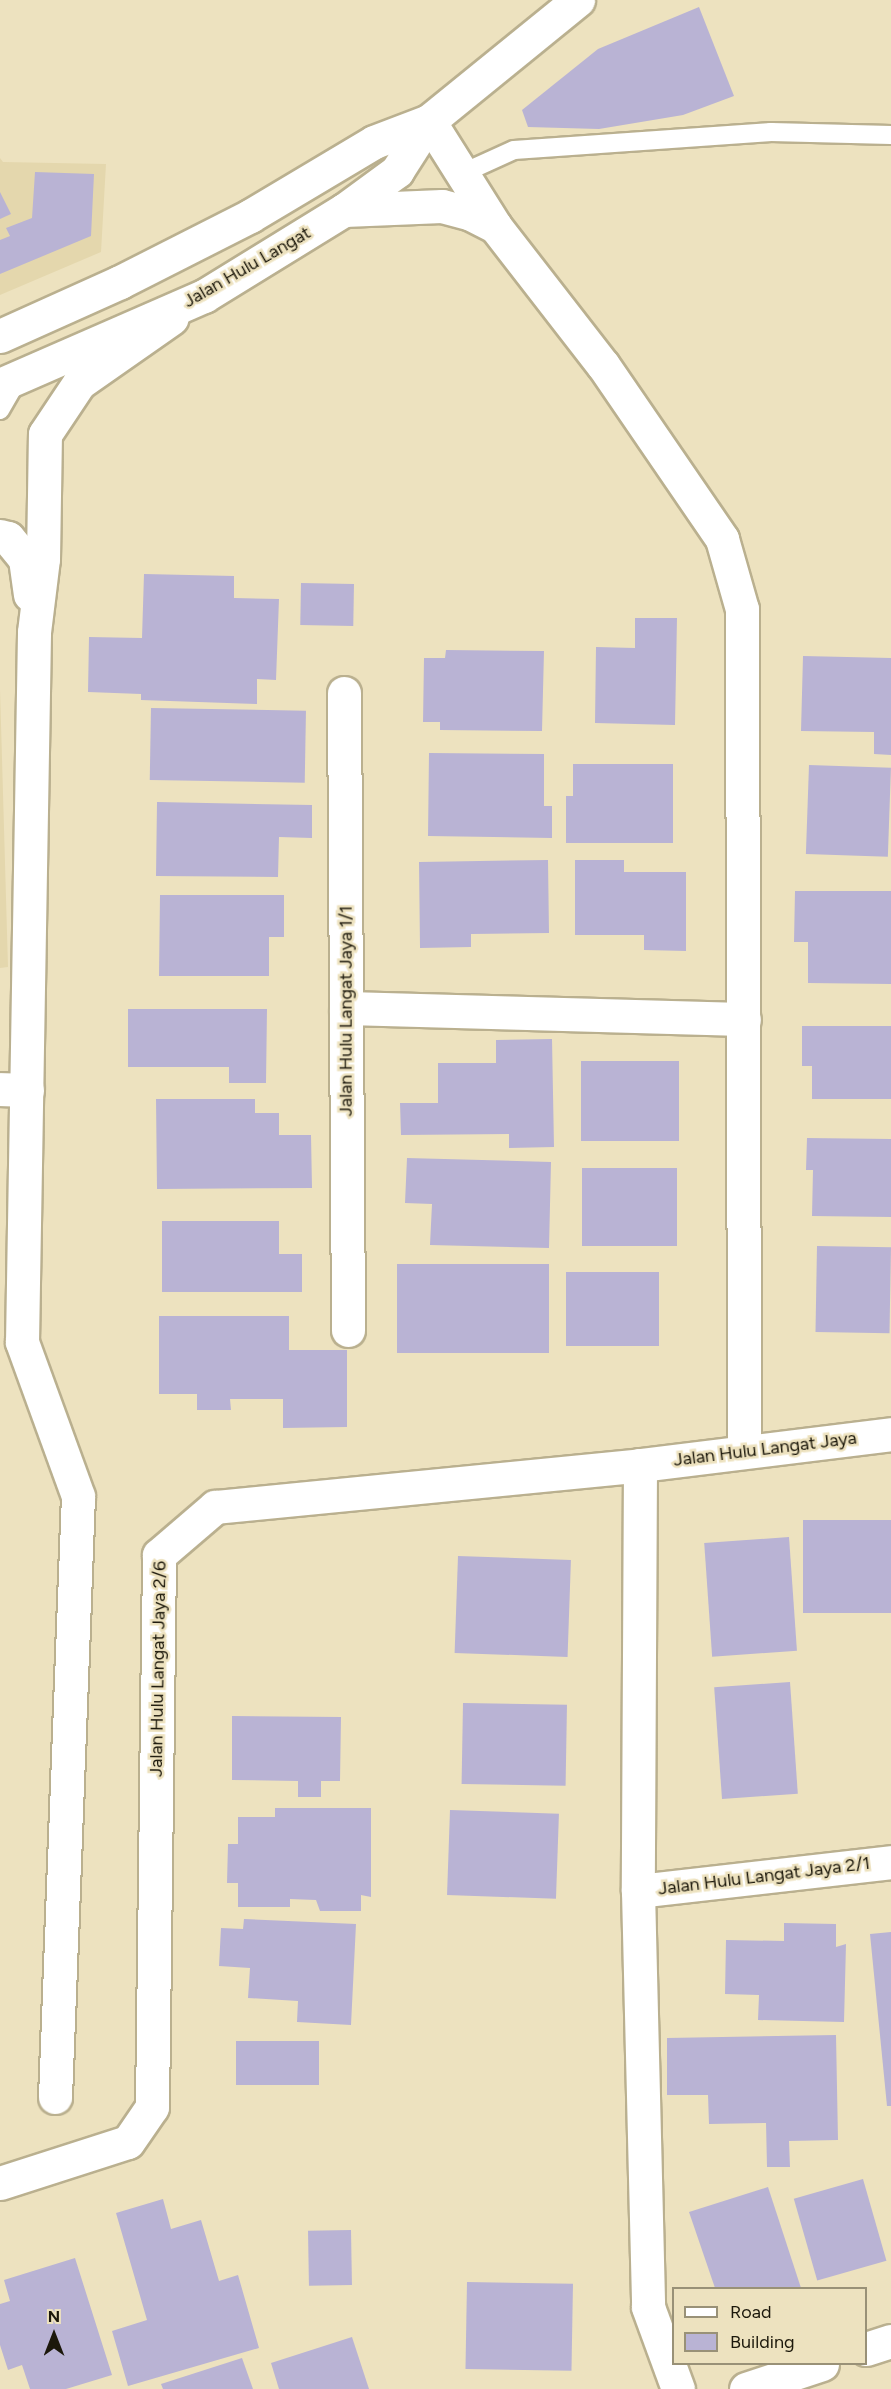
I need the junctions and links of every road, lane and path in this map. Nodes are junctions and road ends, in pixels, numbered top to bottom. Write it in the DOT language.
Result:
graph roads {
  1 [pos="578,0"];
  2 [pos="429,121"];
  3 [pos="891,135"];
  4 [pos="461,174"];
  5 [pos="344,210"];
  6 [pos="495,226"];
  7 [pos="204,296"];
  8 [pos="0,335"];
  9 [pos="10,381"];
  10 [pos="0,410"];
  11 [pos="0,536"];
  12 [pos="34,632"];
  13 [pos="344,693"];
  14 [pos="346,1008"];
  15 [pos="744,1019"];
  16 [pos="14,1090"];
  17 [pos="348,1330"];
  18 [pos="891,1434"];
  19 [pos="744,1449"];
  20 [pos="640,1465"];
  21 [pos="891,1862"];
  22 [pos="638,1891"];
  23 [pos="55,2097"];
  24 [pos="0,2182"];
  25 [pos="891,2341"];
  26 [pos="867,2349"];
  27 [pos="819,2365"];
  28 [pos="678,2389"];
  29 [pos="746,2389"];
  1 -- 2 [label="street, Jalan Hulu Langat"];
  2 -- 4 [label="street"];
  2 -- 5 [label="street, Jalan Hulu Langat"];
  2 -- 8 [label="street, Jalan Hulu Langat"];
  3 -- 4 [label="lane"];
  4 -- 6 [label="street"];
  5 -- 6 [label="street"];
  5 -- 7 [label="street, Jalan Hulu Langat"];
  6 -- 15 [label="street"];
  7 -- 9 [label="street, Jalan Hulu Langat"];
  7 -- 12 [label="street"];
  9 -- 10 [label="lane"];
  11 -- 12 [label="street"];
  12 -- 16 [label="street"];
  13 -- 14 [label="street, Jalan Hulu Langat Jaya 1/1"];
  14 -- 15 [label="street"];
  14 -- 17 [label="street, Jalan Hulu Langat Jaya 1/1"];
  15 -- 19 [label="street"];
  16 -- 23 [label="street"];
  18 -- 19 [label="street, Jalan Hulu Langat Jaya"];
  19 -- 20 [label="street, Jalan Hulu Langat Jaya"];
  20 -- 22 [label="street"];
  20 -- 24 [label="street, Jalan Hulu Langat Jaya 2/6"];
  21 -- 22 [label="street, Jalan Hulu Langat Jaya 2/1"];
  22 -- 28 [label="street"];
  25 -- 26 [label="street"];
  27 -- 29 [label="street"];
}
